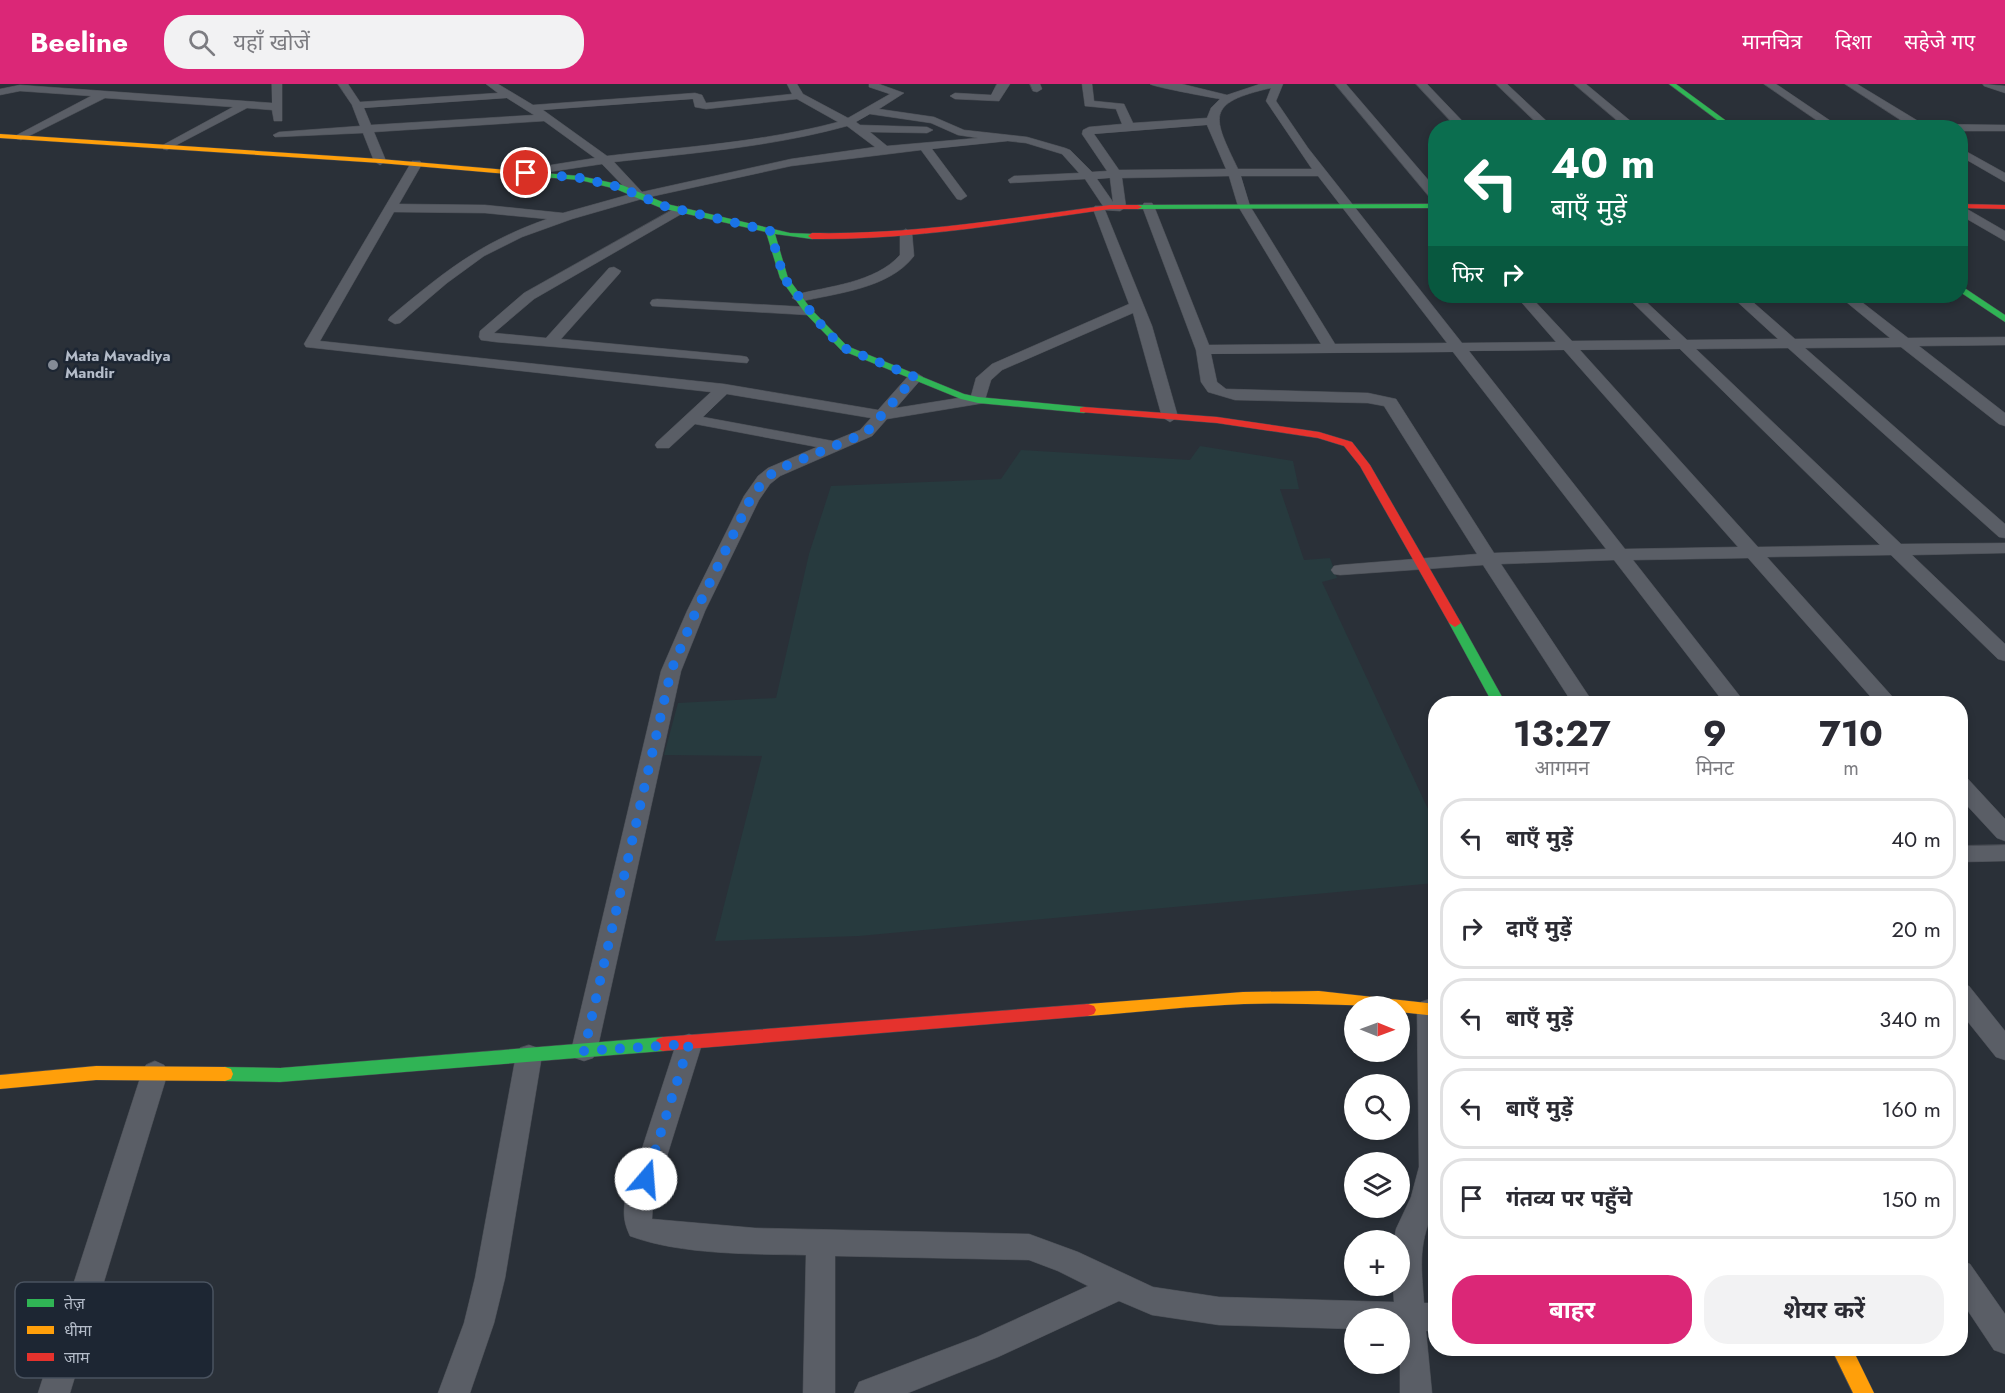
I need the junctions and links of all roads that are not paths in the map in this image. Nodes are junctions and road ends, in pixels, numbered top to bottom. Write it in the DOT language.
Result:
graph roads {
  1 [pos="123,84"];
  2 [pos="277,84"];
  3 [pos="343,84"];
  4 [pos="491,84"];
  5 [pos="792,84"];
  6 [pos="874,84"];
  7 [pos="959,84"];
  8 [pos="1005,84"];
  9 [pos="1087,84"];
  10 [pos="1155,84"];
  11 [pos="1276,84"];
  12 [pos="1340,84"];
  13 [pos="1421,84"];
  14 [pos="1501,84"];
  15 [pos="1579,84"];
  16 [pos="1672,84"];
  17 [pos="1769,84"];
  18 [pos="1850,84"];
  19 [pos="1988,84"];
  20 [pos="2005,90"];
  21 [pos="0,92"];
  22 [pos="103,94"];
  23 [pos="509,94"];
  24 [pos="799,96"];
  25 [pos="1228,98"];
  26 [pos="245,105"];
  27 [pos="357,105"];
  28 [pos="277,107"];
  29 [pos="532,108"];
  30 [pos="947,109"];
  31 [pos="871,111"];
  32 [pos="547,117"];
  33 [pos="1456,120"];
  34 [pos="1540,120"];
  35 [pos="1624,120"];
  36 [pos="1722,120"];
  37 [pos="1824,120"];
  38 [pos="1910,120"];
  39 [pos="1212,121"];
  40 [pos="853,126"];
  41 [pos="1128,126"];
  42 [pos="366,128"];
  43 [pos="1968,128"];
  44 [pos="2005,128"];
  45 [pos="957,131"];
  46 [pos="279,135"];
  47 [pos="0,136"];
  48 [pos="21,137"];
  49 [pos="1004,139"];
  50 [pos="167,147"];
  51 [pos="925,147"];
  52 [pos="885,150"];
  53 [pos="277,154"];
  54 [pos="1968,156"];
  55 [pos="605,160"];
  56 [pos="380,161"];
  57 [pos="416,164"];
  58 [pos="1322,172"];
  59 [pos="526,173"];
  60 [pos="1116,174"];
  61 [pos="1234,174"];
  62 [pos="1088,175"];
  63 [pos="2005,178"];
  64 [pos="1014,180"];
  65 [pos="1428,188"];
  66 [pos="638,195"];
  67 [pos="961,196"];
  68 [pos="1148,206"];
  69 [pos="1244,206"];
  70 [pos="1350,206"];
  71 [pos="1428,206"];
  72 [pos="1968,207"];
  73 [pos="2005,207"];
  74 [pos="390,208"];
  75 [pos="1110,208"];
  76 [pos="679,210"];
  77 [pos="1968,212"];
  78 [pos="566,217"];
  79 [pos="770,231"];
  80 [pos="906,233"];
  81 [pos="2005,237"];
  82 [pos="614,271"];
  83 [pos="1968,294"];
  84 [pos="799,298"];
  85 [pos="657,303"];
  86 [pos="1529,303"];
  87 [pos="1640,303"];
  88 [pos="1746,303"];
  89 [pos="1855,303"];
  90 [pos="1137,306"];
  91 [pos="808,311"];
  92 [pos="2005,319"];
  93 [pos="395,320"];
  94 [pos="1904,341"];
  95 [pos="2005,341"];
  96 [pos="550,343"];
  97 [pos="1792,344"];
  98 [pos="1685,346"];
  99 [pos="1570,347"];
  100 [pos="1460,348"];
  101 [pos="1331,349"];
  102 [pos="1203,350"];
  103 [pos="742,360"];
  104 [pos="915,377"];
  105 [pos="724,389"];
  106 [pos="978,400"];
  107 [pos="882,416"];
  108 [pos="1170,417"];
  109 [pos="691,419"];
  110 [pos="2005,422"];
  111 [pos="663,445"];
  112 [pos="835,446"];
  113 [pos="2005,533"];
  114 [pos="2005,548"];
  115 [pos="1895,550"];
  116 [pos="1753,552"];
  117 [pos="1620,554"];
  118 [pos="1488,558"];
  119 [pos="1423,564"];
  120 [pos="1340,570"];
  121 [pos="2005,655"];
  122 [pos="1496,696"];
  123 [pos="1579,696"];
  124 [pos="1730,696"];
  125 [pos="1882,696"];
  126 [pos="1968,793"];
  127 [pos="2005,833"];
  128 [pos="2005,853"];
  129 [pos="1968,854"];
  130 [pos="1968,1003"];
  131 [pos="1428,1009"];
  132 [pos="689,1044"];
  133 [pos="2005,1050"];
  134 [pos="584,1051"];
  135 [pos="529,1055"];
  136 [pos="155,1071"];
  137 [pos="0,1082"];
  138 [pos="1428,1187"];
  139 [pos="821,1242"];
  140 [pos="89,1282"];
  141 [pos="1968,1285"];
  142 [pos="1118,1287"];
  143 [pos="1422,1317"];
  144 [pos="2005,1340"];
  145 [pos="1845,1356"];
  146 [pos="59,1378"];
  147 [pos="54,1393"];
  148 [pos="454,1393"];
  149 [pos="819,1393"];
  150 [pos="870,1393"];
  151 [pos="1416,1393"];
  152 [pos="1864,1393"];
  1 -- 22 [label="street"];
  2 -- 28 [label="street"];
  3 -- 27 [label="street"];
  4 -- 23 [label="street"];
  5 -- 24 [label="street"];
  6 -- 31 [label="street"];
  7 -- 30 [label="street"];
  8 -- 30 [label="street"];
  9 -- 41 [label="street"];
  10 -- 25 [label="street"];
  11 -- 25 [label="street"];
  11 -- 58 [label="street"];
  12 -- 65 [label="street"];
  13 -- 33 [label="street"];
  14 -- 34 [label="street"];
  15 -- 35 [label="street"];
  16 -- 36 [label="street"];
  17 -- 37 [label="street"];
  18 -- 38 [label="street"];
  19 -- 20 [label="street"];
  21 -- 22 [label="street"];
  22 -- 26 [label="street"];
  22 -- 48 [label="street"];
  23 -- 27 [label="street"];
  23 -- 29 [label="street"];
  24 -- 29 [label="street"];
  24 -- 40 [label="street"];
  25 -- 39 [label="street"];
  26 -- 28 [label="street"];
  26 -- 50 [label="street"];
  27 -- 42 [label="street"];
  28 -- 46 [label="street"];
  29 -- 32 [label="street"];
  30 -- 31 [label="street"];
  30 -- 45 [label="street"];
  31 -- 40 [label="street"];
  32 -- 42 [label="street"];
  32 -- 55 [label="street"];
  39 -- 41 [label="street"];
  39 -- 61 [label="street"];
  40 -- 45 [label="street"];
  40 -- 52 [label="street"];
  40 -- 55 [label="street"];
  41 -- 60 [label="street"];
  42 -- 46 [label="street"];
  42 -- 56 [label="street"];
  43 -- 44 [label="street"];
  45 -- 49 [label="street"];
  46 -- 53 [label="street"];
  47 -- 48 [label="street"];
  48 -- 50 [label="street"];
  49 -- 51 [label="street"];
  49 -- 62 [label="street"];
  50 -- 53 [label="street"];
  51 -- 52 [label="street"];
  51 -- 67 [label="street"];
  52 -- 66 [label="street"];
  53 -- 56 [label="street"];
  54 -- 63 [label="street"];
  55 -- 59 [label="street"];
  55 -- 66 [label="street"];
  56 -- 57 [label="street"];
  57 -- 59 [label="street"];
  57 -- 74 [label="street"];
  58 -- 61 [label="street"];
  58 -- 70 [label="street"];
  59 -- 66 [label="street"];
  60 -- 61 [label="street"];
  60 -- 62 [label="street"];
  60 -- 75 [label="street"];
  61 -- 69 [label="street"];
  62 -- 64 [label="street"];
  62 -- 75 [label="street"];
  66 -- 76 [label="street"];
  66 -- 78 [label="street"];
  68 -- 69 [label="street"];
  68 -- 75 [label="street"];
  68 -- 102 [label="street"];
  69 -- 70 [label="street"];
  69 -- 101 [label="street"];
  70 -- 71 [label="street"];
  70 -- 100 [label="street"];
  72 -- 73 [label="street"];
  74 -- 78 [label="street"];
  74 -- 105 [label="street"];
  75 -- 80 [label="street"];
  75 -- 90 [label="street"];
  76 -- 79 [label="street"];
  76 -- 96 [label="street"];
  77 -- 81 [label="street"];
  78 -- 93 [label="street"];
  79 -- 80 [label="street"];
  79 -- 84 [label="street"];
  80 -- 84 [label="street"];
  82 -- 96 [label="street"];
  83 -- 92 [label="street"];
  84 -- 91 [label="street"];
  85 -- 91 [label="street"];
  86 -- 99 [label="street"];
  87 -- 98 [label="street"];
  88 -- 97 [label="street"];
  89 -- 94 [label="street"];
  90 -- 106 [label="street"];
  90 -- 108 [label="street"];
  91 -- 104 [label="street"];
  94 -- 95 [label="street"];
  94 -- 97 [label="street"];
  94 -- 110 [label="street"];
  96 -- 103 [label="street"];
  97 -- 98 [label="street"];
  97 -- 113 [label="street"];
  98 -- 99 [label="street"];
  98 -- 115 [label="street"];
  99 -- 100 [label="street"];
  99 -- 116 [label="street"];
  100 -- 101 [label="street"];
  100 -- 117 [label="street"];
  101 -- 102 [label="street"];
  102 -- 118 [label="street"];
  104 -- 106 [label="street"];
  104 -- 107 [label="street"];
  105 -- 107 [label="street"];
  105 -- 109 [label="street"];
  106 -- 107 [label="street"];
  106 -- 108 [label="street"];
  107 -- 112 [label="street"];
  108 -- 119 [label="street"];
  109 -- 111 [label="street"];
  109 -- 112 [label="street"];
  112 -- 134 [label="street"];
  114 -- 115 [label="street"];
  115 -- 116 [label="street"];
  115 -- 121 [label="street"];
  116 -- 117 [label="street"];
  116 -- 125 [label="street"];
  117 -- 118 [label="street"];
  117 -- 124 [label="street"];
  118 -- 119 [label="street"];
  118 -- 123 [label="street"];
  119 -- 120 [label="street"];
  119 -- 122 [label="street"];
  126 -- 127 [label="street"];
  128 -- 129 [label="street"];
  130 -- 133 [label="street"];
  131 -- 132 [label="street"];
  132 -- 134 [label="street"];
  132 -- 139 [label="street"];
  134 -- 135 [label="street"];
  135 -- 136 [label="street"];
  135 -- 148 [label="street"];
  136 -- 137 [label="street"];
  136 -- 140 [label="street"];
  138 -- 143 [label="street"];
  139 -- 142 [label="street"];
  139 -- 149 [label="street"];
  141 -- 144 [label="street"];
  142 -- 143 [label="street"];
  142 -- 150 [label="street"];
  143 -- 151 [label="street"];
  145 -- 152 [label="street"];
  146 -- 147 [label="street"];
}
